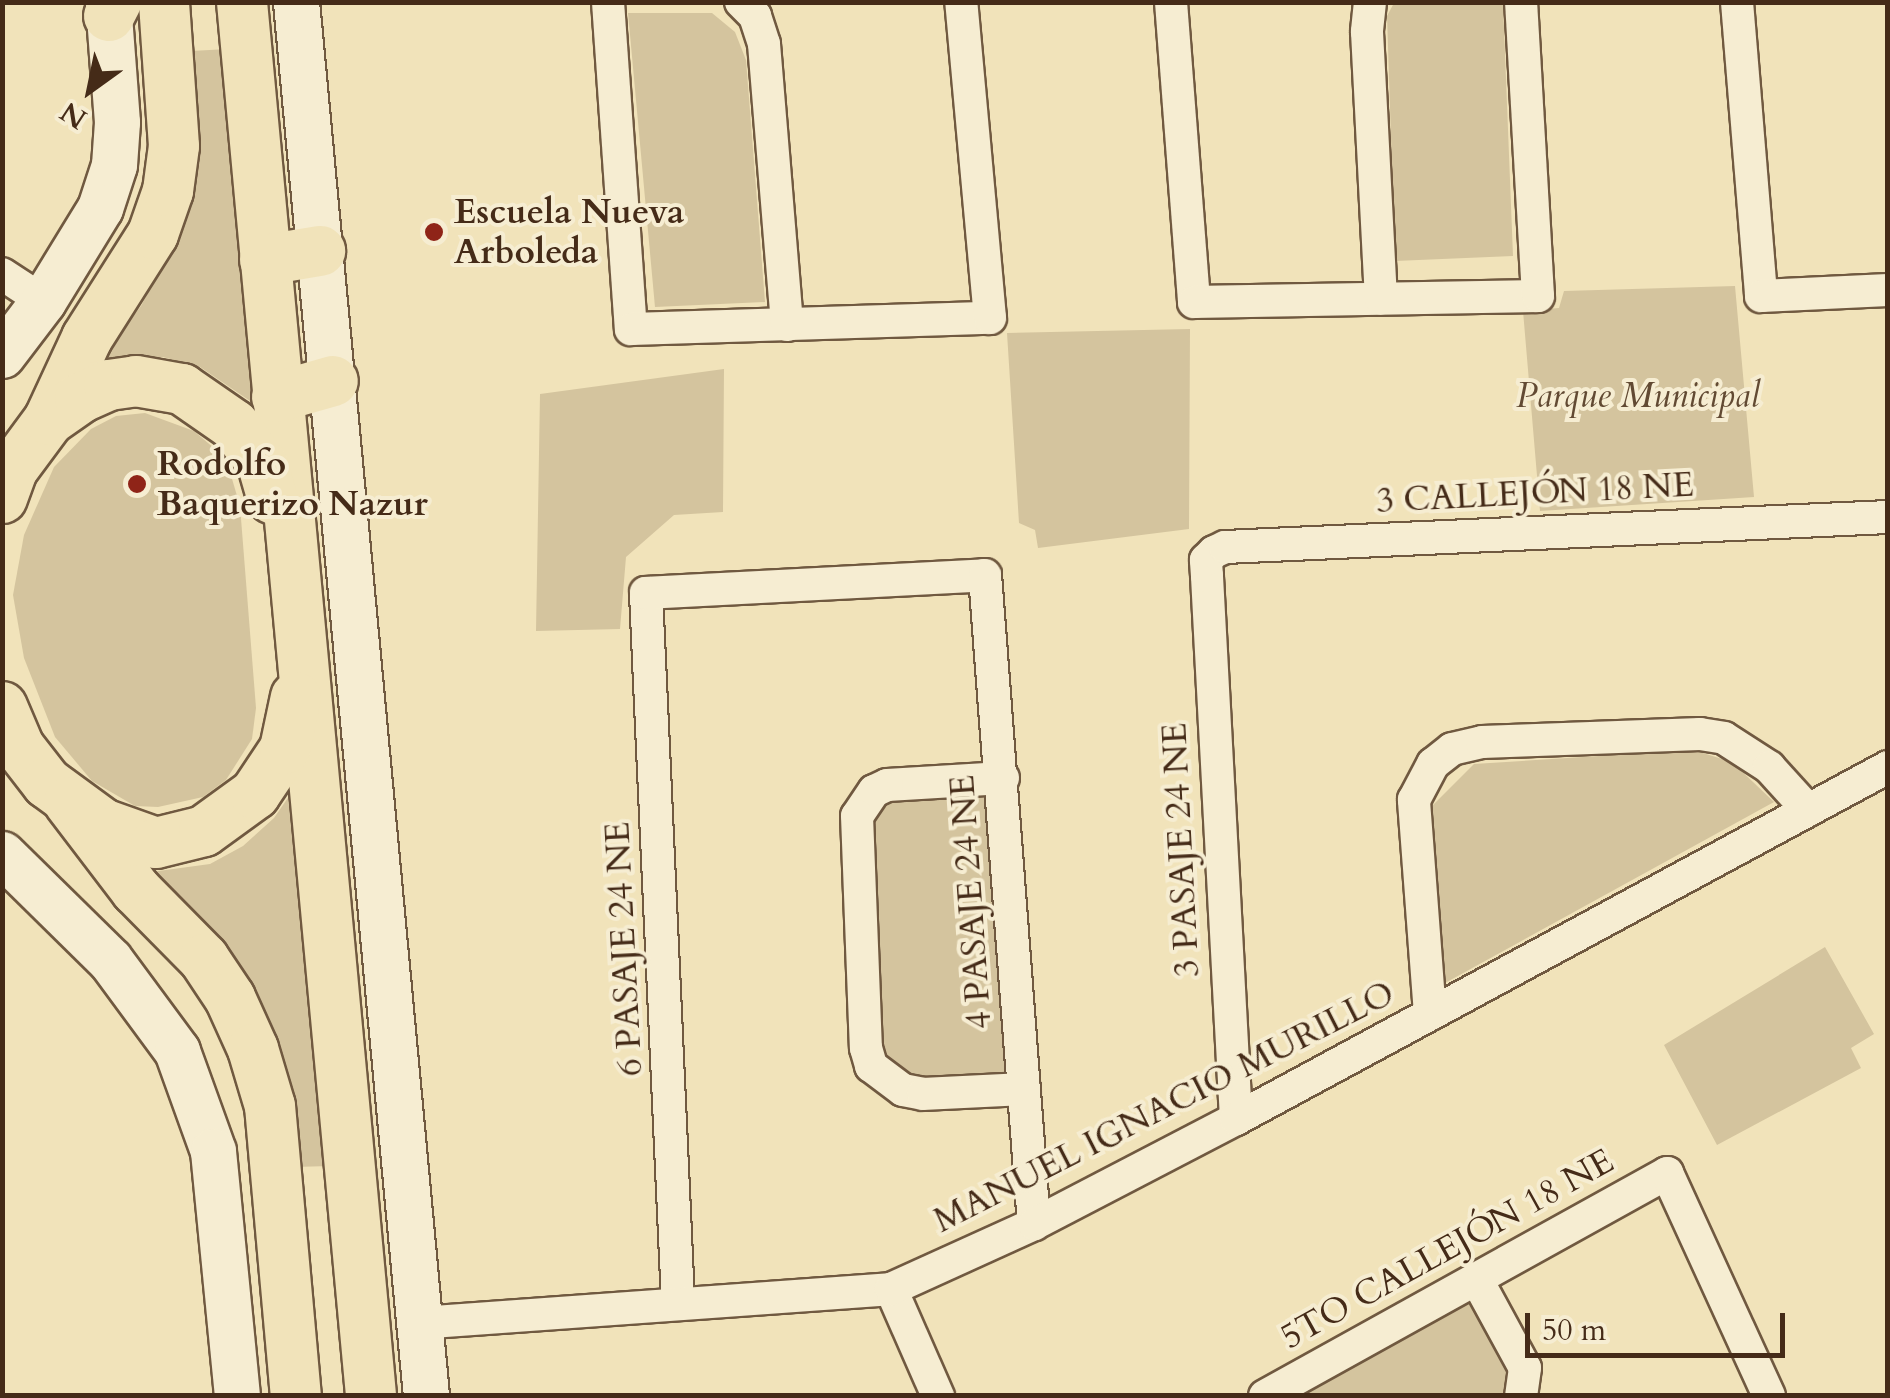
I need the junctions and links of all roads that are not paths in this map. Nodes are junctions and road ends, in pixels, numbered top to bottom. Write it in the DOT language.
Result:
graph roads {
  1 [pos="164,2"];
  2 [pos="242,2"];
  3 [pos="296,2"];
  4 [pos="608,2"];
  5 [pos="740,2"];
  6 [pos="961,2"];
  7 [pos="1170,2"];
  8 [pos="1370,2"];
  9 [pos="1521,2"];
  10 [pos="1737,2"];
  11 [pos="111,7"];
  12 [pos="320,250"];
  13 [pos="265,260"];
  14 [pos="2,274"];
  15 [pos="1888,290"];
  16 [pos="1381,299"];
  17 [pos="43,301"];
  18 [pos="787,324"];
  19 [pos="2,355"];
  20 [pos="333,381"];
  21 [pos="278,397"];
  22 [pos="49,420"];
  23 [pos="6,483"];
  24 [pos="1888,517"];
  25 [pos="292,562"];
  26 [pos="985,575"];
  27 [pos="1207,576"];
  28 [pos="302,668"];
  29 [pos="2,707"];
  30 [pos="2,762"];
  31 [pos="1888,767"];
  32 [pos="1003,778"];
  33 [pos="58,793"];
  34 [pos="1808,810"];
  35 [pos="2,854"];
  36 [pos="1430,1014"];
  37 [pos="1024,1089"];
  38 [pos="1236,1119"];
  39 [pos="1034,1224"];
  40 [pos="1477,1280"];
  41 [pos="891,1289"];
  42 [pos="678,1301"];
  43 [pos="419,1323"];
  44 [pos="236,1396"];
  45 [pos="296,1396"];
  46 [pos="370,1396"];
  47 [pos="426,1396"];
  48 [pos="938,1396"];
  49 [pos="1265,1396"];
  50 [pos="1521,1396"];
  51 [pos="1769,1396"];
  1 -- 22 [label="main road"];
  2 -- 13 [label="main road"];
  3 -- 12 [label="main road"];
  4 -- 18 [label="street"];
  5 -- 18 [label="street"];
  6 -- 18 [label="street"];
  7 -- 16 [label="street"];
  8 -- 16 [label="street"];
  9 -- 16 [label="street"];
  10 -- 15 [label="street"];
  11 -- 17 [label="main road"];
  12 -- 13 [label="main road"];
  12 -- 20 [label="main road"];
  13 -- 21 [label="main road"];
  14 -- 17 [label="street"];
  17 -- 19 [label="main road"];
  20 -- 21 [label="main road"];
  20 -- 43 [label="main road"];
  21 -- 25 [label="main road"];
  22 -- 23 [label="main road"];
  22 -- 25 [label="main road"];
  24 -- 27 [label="street, 3 CALLEJÓN 18 NE"];
  25 -- 28 [label="main road"];
  26 -- 32 [label="street, 4 PASAJE 24 NE"];
  26 -- 42 [label="street, 6 PASAJE 24 NE"];
  27 -- 38 [label="street, 3 PASAJE 24 NE"];
  28 -- 33 [label="main road"];
  28 -- 46 [label="main road"];
  29 -- 33 [label="main road"];
  30 -- 33 [label="main road"];
  31 -- 34 [label="street, MANUEL IGNACIO MURILLO"];
  32 -- 37 [label="street, 4 PASAJE 24 NE"];
  32 -- 37 [label="street"];
  33 -- 45 [label="main road"];
  34 -- 36 [label="street, MANUEL IGNACIO MURILLO"];
  34 -- 36 [label="street"];
  35 -- 44 [label="main road"];
  36 -- 38 [label="street, MANUEL IGNACIO MURILLO"];
  37 -- 39 [label="street, 4 PASAJE 24 NE"];
  38 -- 39 [label="street, MANUEL IGNACIO MURILLO"];
  39 -- 41 [label="street, MANUEL IGNACIO MURILLO"];
  40 -- 49 [label="street, 5TO CALLEJÓN 18 NE"];
  40 -- 50 [label="street"];
  40 -- 51 [label="street, 5TO CALLEJÓN 18 NE"];
  41 -- 42 [label="street, MANUEL IGNACIO MURILLO"];
  41 -- 48 [label="street"];
  42 -- 43 [label="street, MANUEL IGNACIO MURILLO"];
  43 -- 47 [label="main road"];
}
